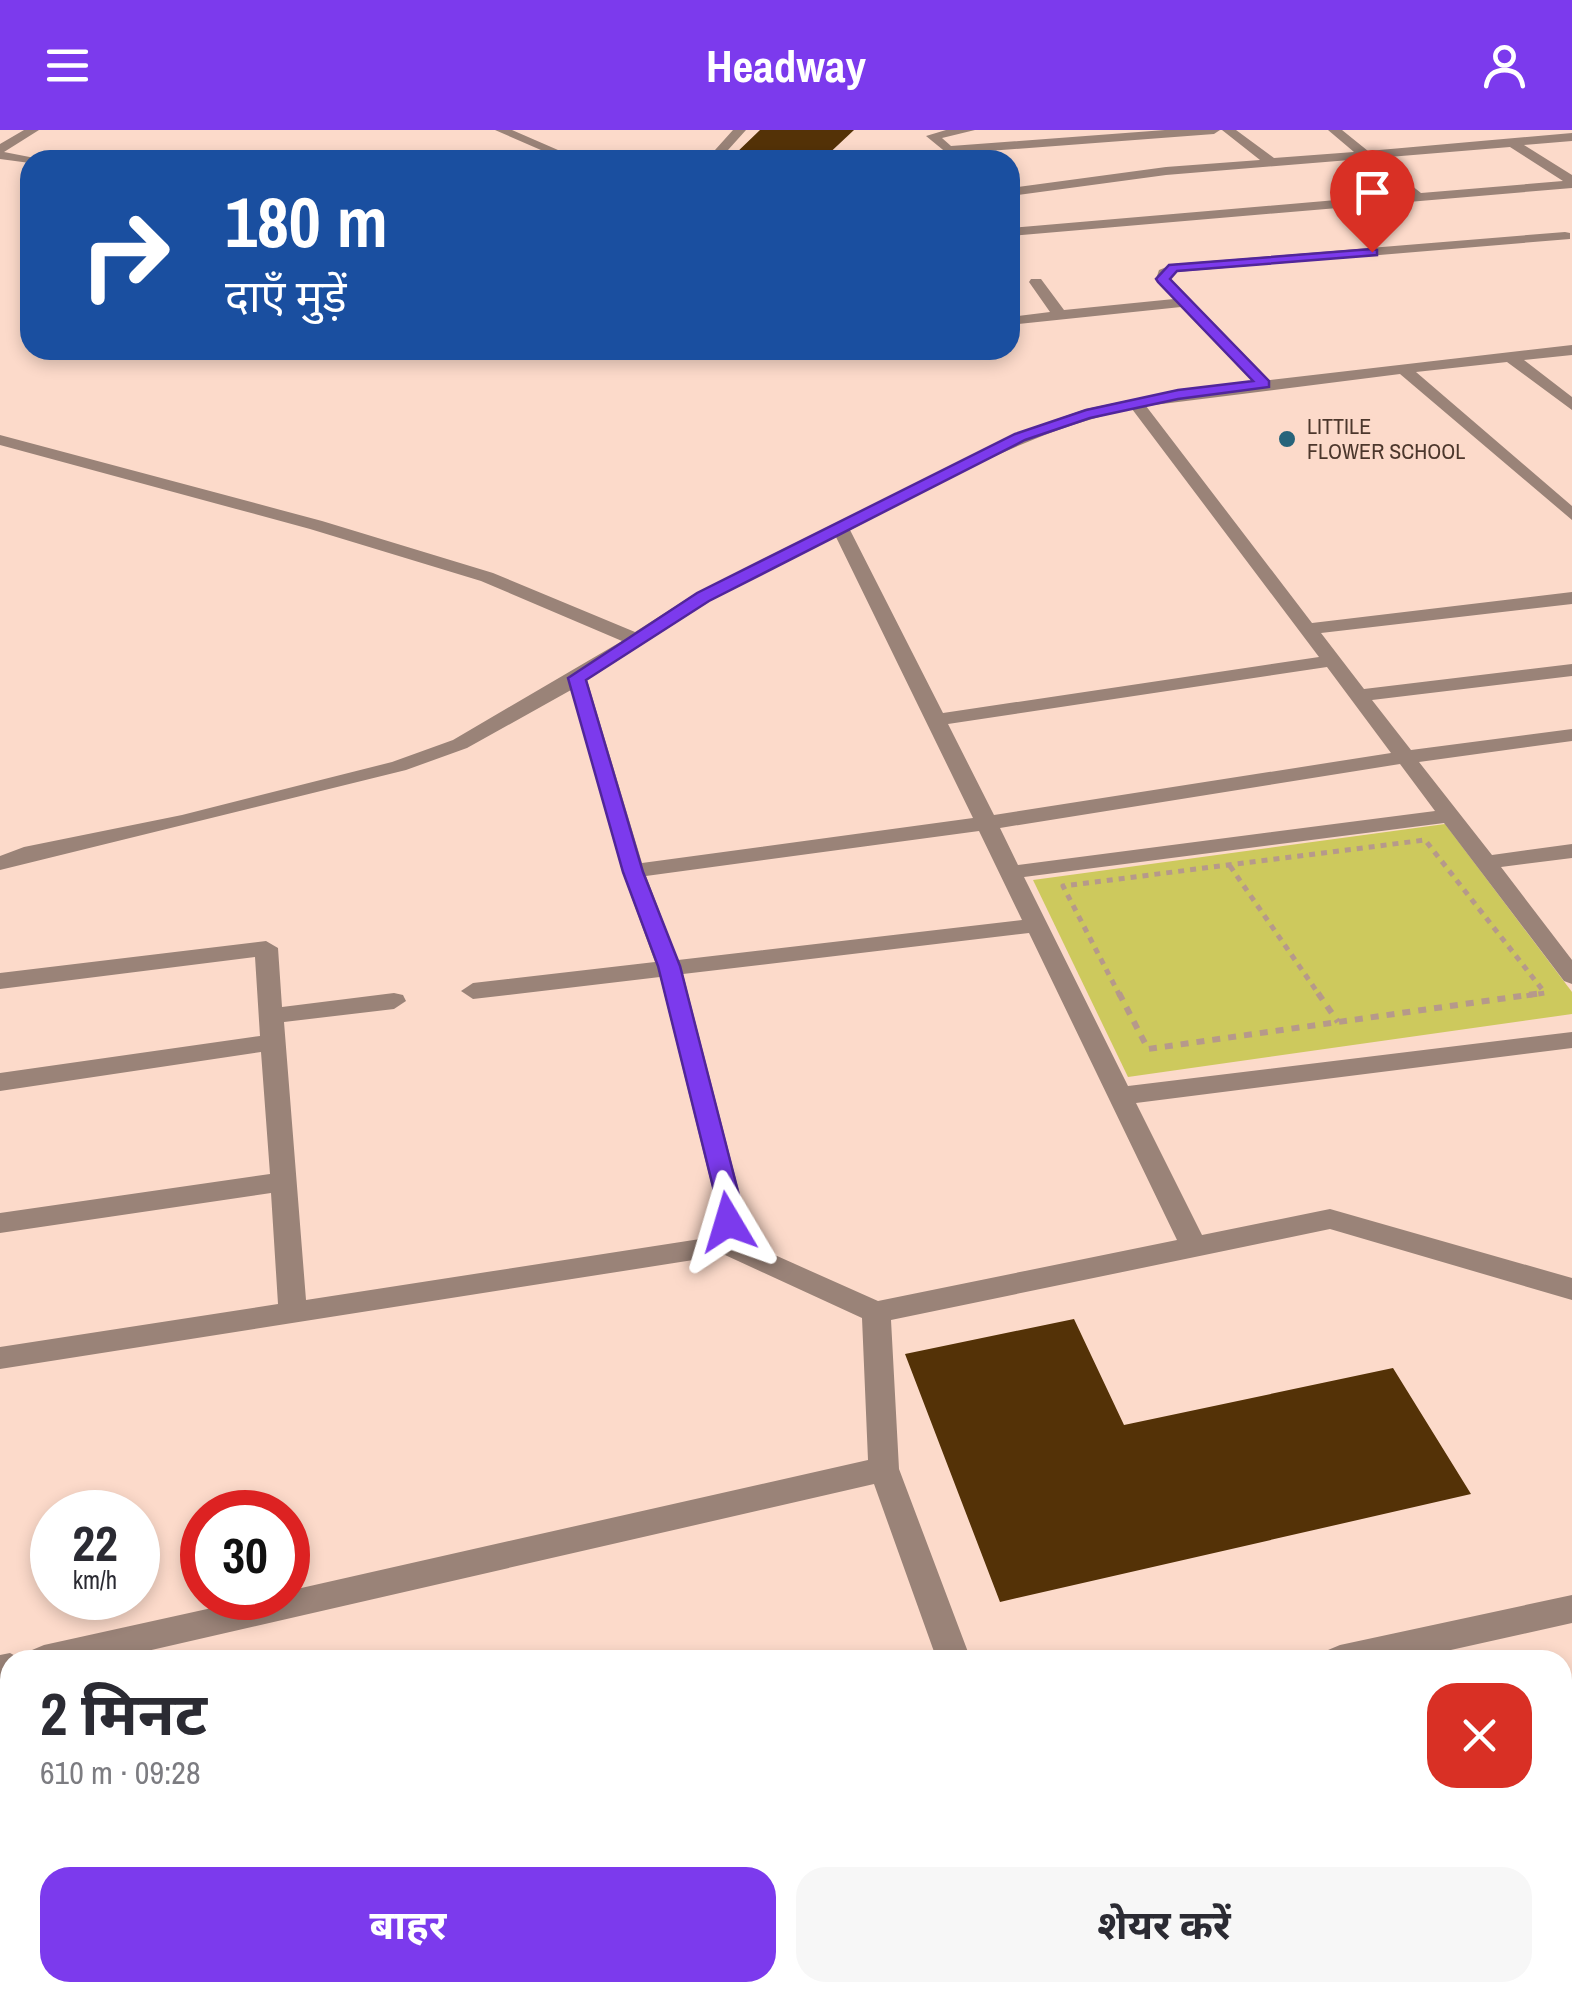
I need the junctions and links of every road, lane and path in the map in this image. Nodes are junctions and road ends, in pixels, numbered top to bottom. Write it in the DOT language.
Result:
graph roads {
  1 [pos="33,130"];
  2 [pos="501,130"];
  3 [pos="740,130"];
  4 [pos="970,130"];
  5 [pos="1214,130"];
  6 [pos="1228,130"];
  7 [pos="1334,130"];
  8 [pos="1572,137"];
  9 [pos="1512,143"];
  10 [pos="550,150"];
  11 [pos="721,150"];
  12 [pos="0,152"];
  13 [pos="1365,154"];
  14 [pos="1272,162"];
  15 [pos="1572,182"];
  16 [pos="1020,191"];
  17 [pos="1418,197"];
  18 [pos="1020,231"];
  19 [pos="1564,236"];
  20 [pos="1036,282"];
  21 [pos="1184,302"];
  22 [pos="1060,315"];
  23 [pos="1020,320"];
  24 [pos="1572,350"];
  25 [pos="1512,358"];
  26 [pos="1402,368"];
  27 [pos="1264,384"];
  28 [pos="1136,404"];
  29 [pos="1572,404"];
  30 [pos="0,440"];
  31 [pos="1572,516"];
  32 [pos="840,528"];
  33 [pos="1572,598"];
  34 [pos="1306,629"];
  35 [pos="635,639"];
  36 [pos="1332,661"];
  37 [pos="1572,670"];
  38 [pos="576,678"];
  39 [pos="1359,696"];
  40 [pos="936,720"];
  41 [pos="1572,735"];
  42 [pos="1406,757"];
  43 [pos="1448,816"];
  44 [pos="987,823"];
  45 [pos="1572,851"];
  46 [pos="0,863"];
  47 [pos="1484,863"];
  48 [pos="1229,865"];
  49 [pos="633,872"];
  50 [pos="1012,872"];
  51 [pos="1037,926"];
  52 [pos="669,966"];
  53 [pos="1572,976"];
  54 [pos="0,980"];
  55 [pos="473,991"];
  56 [pos="394,1001"];
  57 [pos="1338,1022"];
  58 [pos="271,1029"];
  59 [pos="1572,1040"];
  60 [pos="0,1082"];
  61 [pos="1120,1096"];
  62 [pos="283,1182"];
  63 [pos="0,1223"];
  64 [pos="726,1246"];
  65 [pos="1194,1247"];
  66 [pos="1572,1289"];
  67 [pos="294,1311"];
  68 [pos="876,1312"];
  69 [pos="0,1358"];
  70 [pos="884,1469"];
  71 [pos="1572,1609"];
  72 [pos="88,1650"];
  73 [pos="950,1650"];
  74 [pos="1417,1650"];
  1 -- 12 [label="street"];
  2 -- 10 [label="street"];
  3 -- 11 [label="street"];
  4 -- 5 [label="street"];
  6 -- 14 [label="street"];
  7 -- 13 [label="street"];
  8 -- 9 [label="street"];
  9 -- 13 [label="street"];
  9 -- 15 [label="street"];
  13 -- 14 [label="street"];
  13 -- 17 [label="street"];
  14 -- 16 [label="street"];
  15 -- 17 [label="street"];
  17 -- 18 [label="street"];
  19 -- 21 [label="street"];
  20 -- 22 [label="street"];
  21 -- 22 [label="street"];
  21 -- 27 [label="street"];
  22 -- 23 [label="street"];
  24 -- 25 [label="street"];
  25 -- 26 [label="street"];
  25 -- 29 [label="street"];
  26 -- 27 [label="street"];
  26 -- 31 [label="street"];
  27 -- 28 [label="street"];
  28 -- 32 [label="street"];
  28 -- 34 [label="street"];
  30 -- 35 [label="street"];
  32 -- 35 [label="street"];
  32 -- 40 [label="street"];
  33 -- 34 [label="street"];
  34 -- 36 [label="street"];
  35 -- 38 [label="street"];
  36 -- 39 [label="street"];
  36 -- 40 [label="street"];
  37 -- 39 [label="street"];
  38 -- 46 [label="street"];
  38 -- 49 [label="street"];
  39 -- 42 [label="street"];
  40 -- 44 [label="street"];
  41 -- 42 [label="street"];
  42 -- 43 [label="street"];
  42 -- 44 [label="street"];
  43 -- 47 [label="street"];
  43 -- 50 [label="street"];
  44 -- 49 [label="street"];
  44 -- 50 [label="street"];
  45 -- 47 [label="street"];
  47 -- 53 [label="street"];
  48 -- 57 [label="path"];
  48 -- 57 [label="path"];
  48 -- 57 [label="path"];
  49 -- 52 [label="street"];
  50 -- 51 [label="street"];
  51 -- 52 [label="street"];
  51 -- 61 [label="street"];
  52 -- 55 [label="street"];
  52 -- 64 [label="street"];
  54 -- 58 [label="street"];
  56 -- 58 [label="street"];
  58 -- 60 [label="street"];
  58 -- 62 [label="street"];
  59 -- 61 [label="street"];
  61 -- 65 [label="street"];
  62 -- 63 [label="street"];
  62 -- 67 [label="street"];
  64 -- 67 [label="street"];
  64 -- 68 [label="street"];
  65 -- 66 [label="street"];
  65 -- 68 [label="street"];
  67 -- 69 [label="street"];
  68 -- 70 [label="street"];
  70 -- 72 [label="street"];
  70 -- 73 [label="street"];
  71 -- 74 [label="street"];
}
